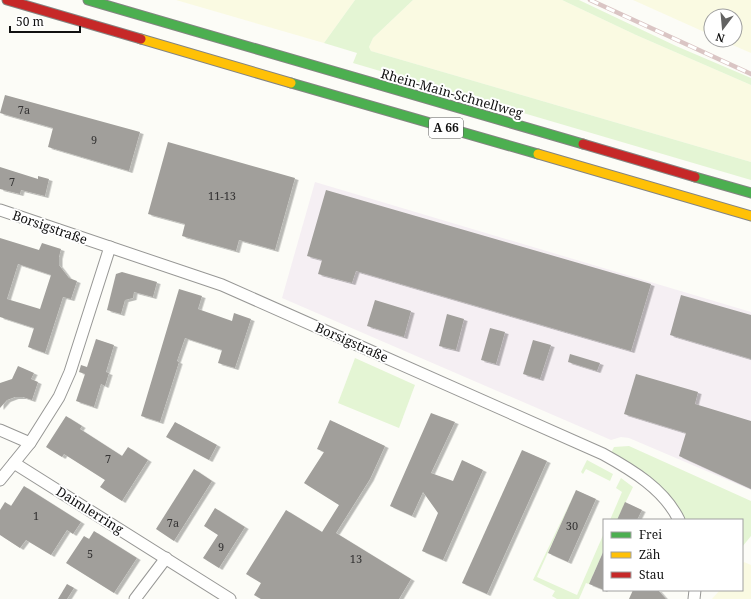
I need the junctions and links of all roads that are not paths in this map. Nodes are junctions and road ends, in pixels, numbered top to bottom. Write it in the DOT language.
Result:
graph roads {
  1 [pos="7,0"];
  2 [pos="88,0"];
  3 [pos="751,193"];
  4 [pos="0,210"];
  5 [pos="751,216"];
  6 [pos="110,247"];
  7 [pos="0,430"];
  8 [pos="30,443"];
  9 [pos="14,463"];
  10 [pos="0,480"];
  11 [pos="678,519"];
  12 [pos="166,558"];
  13 [pos="135,599"];
  14 [pos="230,599"];
  1 -- 5 [label="highway, A 66"];
  2 -- 3 [label="highway, Rhein-Main-Schnellweg / A 66"];
  4 -- 6 [label="street, Borsigstraße"];
  6 -- 8 [label="street"];
  6 -- 11 [label="street, Borsigstraße"];
  7 -- 8 [label="street"];
  8 -- 9 [label="street"];
  9 -- 10 [label="street"];
  9 -- 12 [label="street, Daimlerring"];
  12 -- 13 [label="street"];
  12 -- 14 [label="street, Daimlerring"];
}
